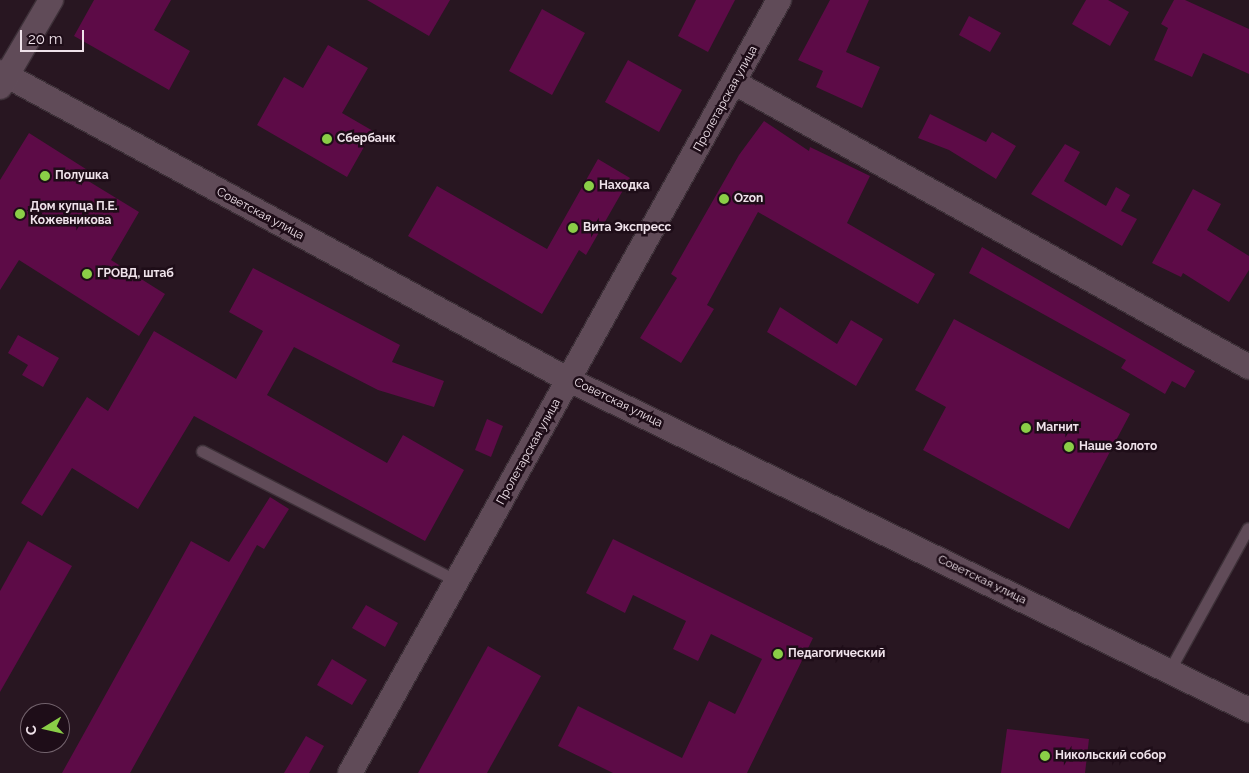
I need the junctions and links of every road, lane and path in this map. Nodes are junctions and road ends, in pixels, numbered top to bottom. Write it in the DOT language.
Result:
graph roads {
  1 [pos="51,0"];
  2 [pos="779,0"];
  3 [pos="2,79"];
  4 [pos="735,83"];
  5 [pos="1249,367"];
  6 [pos="569,380"];
  7 [pos="202,451"];
  8 [pos="1248,528"];
  9 [pos="457,581"];
  10 [pos="1169,671"];
  11 [pos="1249,710"];
  12 [pos="350,773"];
  1 -- 3 [label="street"];
  2 -- 4 [label="street, Пролетарская улица"];
  3 -- 6 [label="street, Советская улица"];
  4 -- 5 [label="street"];
  4 -- 6 [label="street, Пролетарская улица"];
  6 -- 9 [label="street, Пролетарская улица"];
  6 -- 10 [label="street, Советская улица"];
  7 -- 9 [label="lane"];
  8 -- 10 [label="lane"];
  9 -- 12 [label="street, Пролетарская улица"];
  10 -- 11 [label="street, Советская улица"];
}
